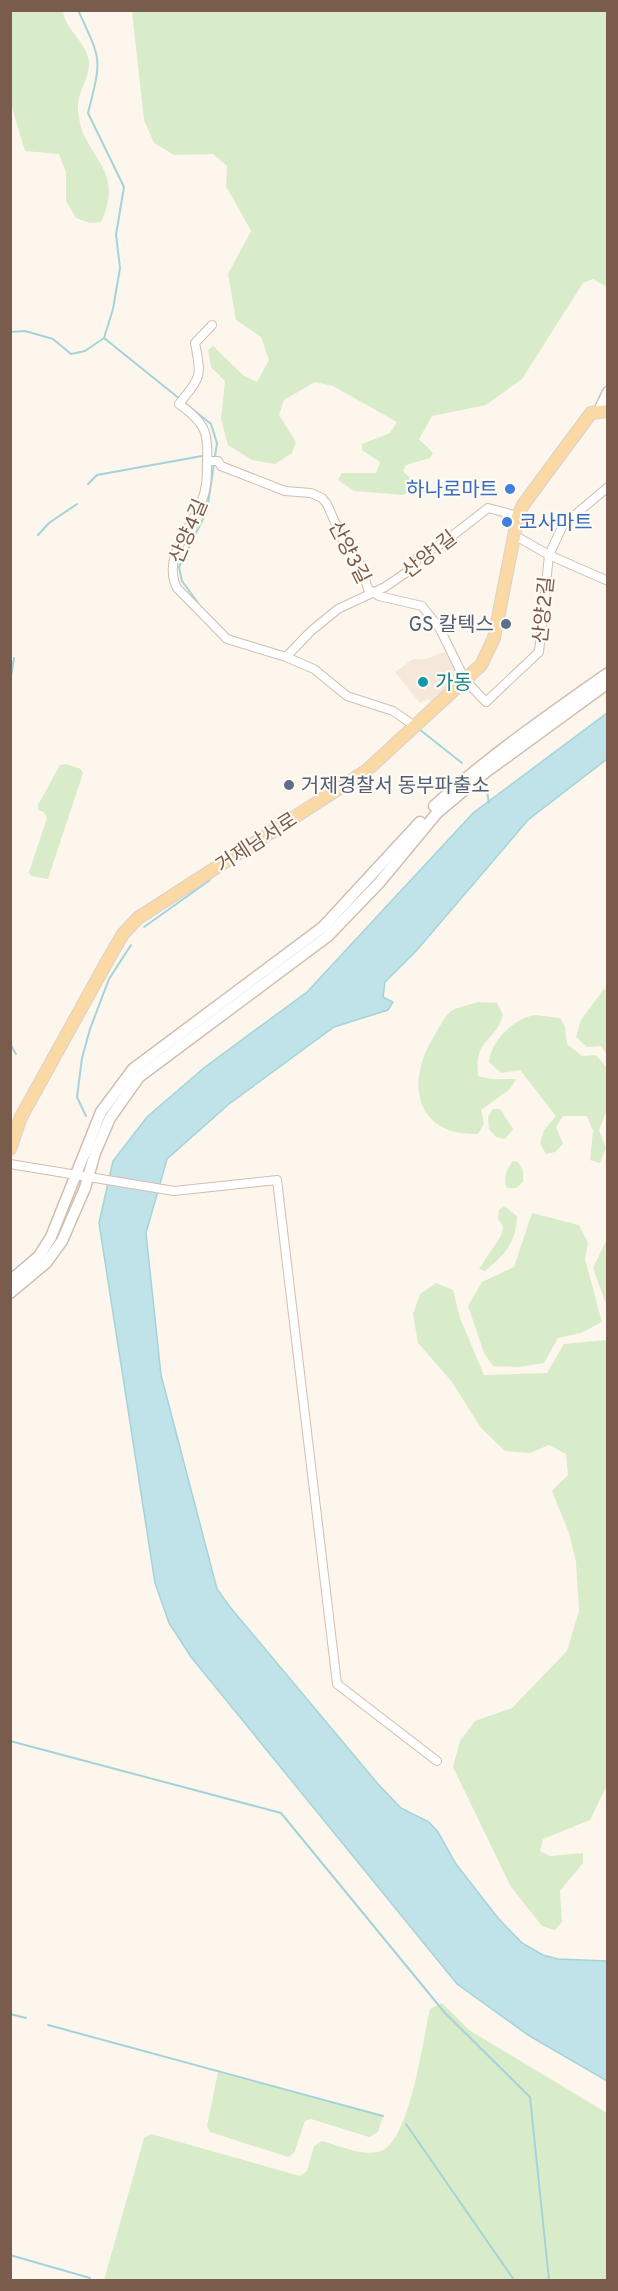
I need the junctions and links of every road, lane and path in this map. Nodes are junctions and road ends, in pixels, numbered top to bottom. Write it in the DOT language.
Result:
graph roads {
  1 [pos="212,325"];
  2 [pos="608,392"];
  3 [pos="603,411"];
  4 [pos="207,461"];
  5 [pos="608,487"];
  6 [pos="518,516"];
  7 [pos="514,536"];
  8 [pos="549,555"];
  9 [pos="608,581"];
  10 [pos="373,594"];
  11 [pos="286,657"];
  12 [pos="608,673"];
  13 [pos="465,680"];
  14 [pos="608,683"];
  15 [pos="416,727"];
  16 [pos="10,1149"];
  17 [pos="10,1164"];
  18 [pos="77,1174"];
  19 [pos="94,1177"];
  20 [pos="10,1281"];
  21 [pos="10,1293"];
  22 [pos="437,1761"];
  1 -- 4 [label="street, 산양4길"];
  2 -- 3 [label="street"];
  3 -- 6 [label="main road, 거제남서로"];
  4 -- 10 [label="street, 산양3길"];
  4 -- 11 [label="street, 산양4길"];
  5 -- 8 [label="street, 산양2길"];
  6 -- 7 [label="main road, 거제남서로"];
  6 -- 10 [label="street, 산양1길"];
  7 -- 8 [label="street"];
  7 -- 13 [label="main road, 거제남서로"];
  8 -- 9 [label="street"];
  8 -- 13 [label="street, 산양2길"];
  10 -- 11 [label="street, 산양1길"];
  10 -- 13 [label="street, 산양3길"];
  11 -- 15 [label="street, 산양4길"];
  12 -- 18 [label="street"];
  13 -- 15 [label="main road, 거제남서로"];
  14 -- 19 [label="street"];
  15 -- 16 [label="main road, 거제남서로"];
  17 -- 18 [label="street"];
  18 -- 19 [label="street"];
  18 -- 20 [label="street"];
  19 -- 21 [label="street"];
  19 -- 22 [label="street"];
}
